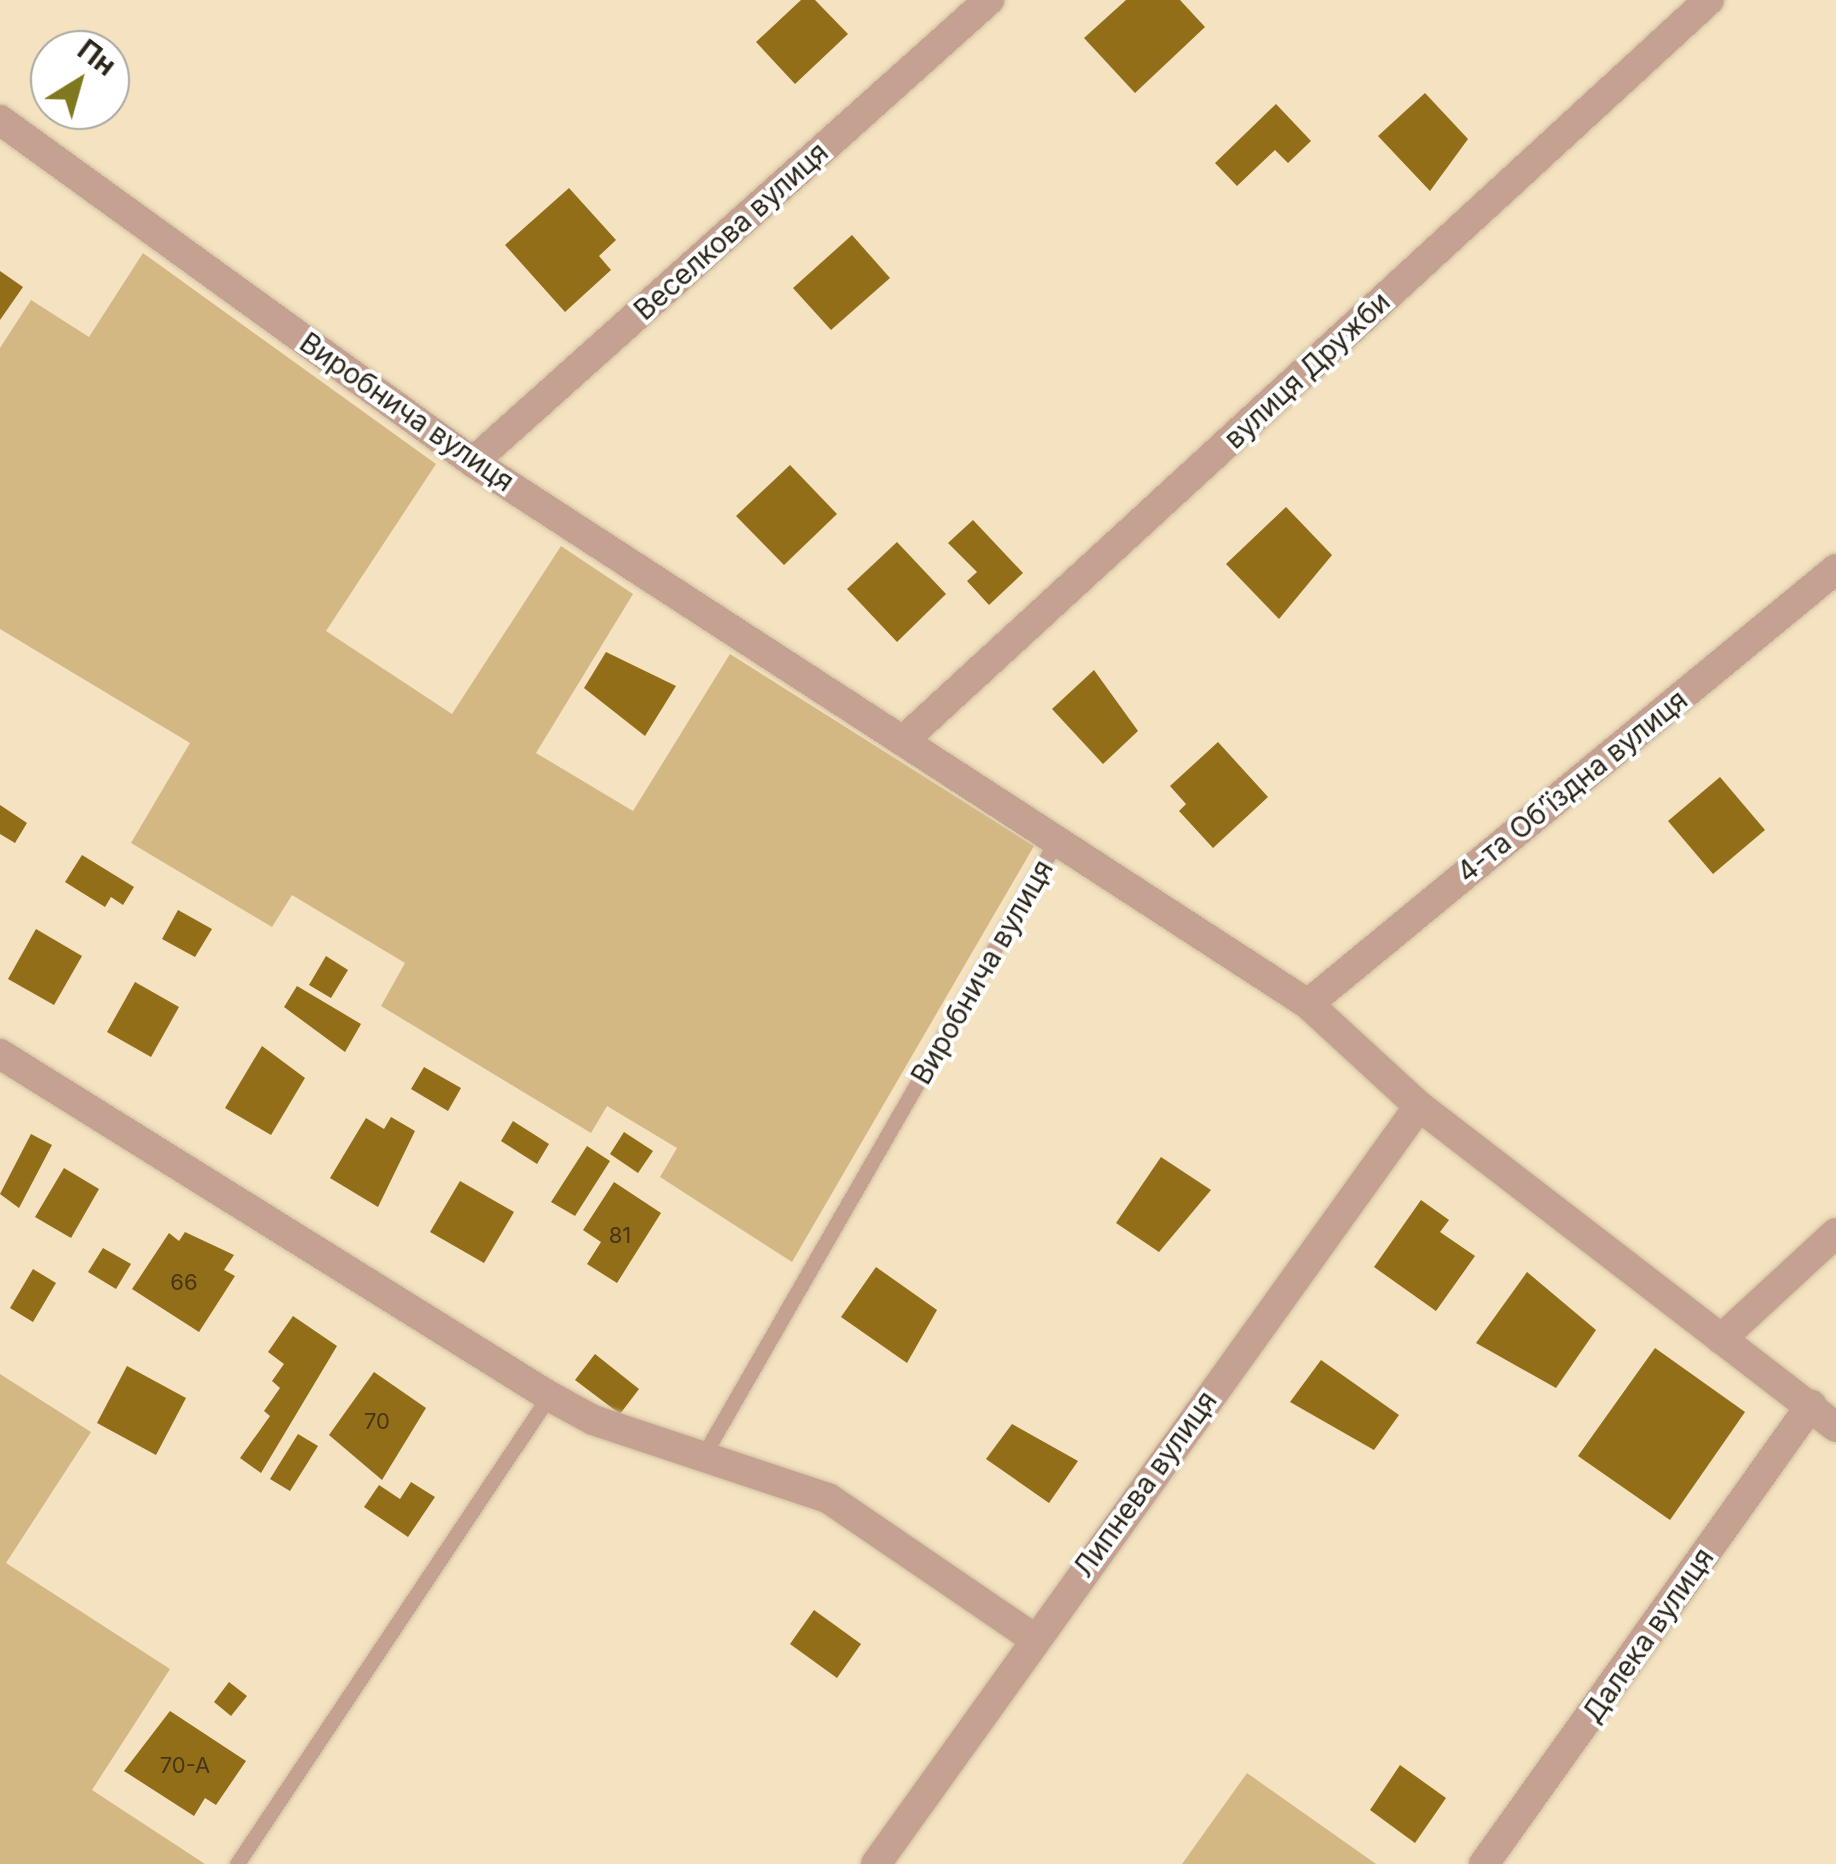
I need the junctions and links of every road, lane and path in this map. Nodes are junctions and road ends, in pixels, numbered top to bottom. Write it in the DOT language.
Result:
graph roads {
  1 [pos="989,0"];
  2 [pos="1709,0"];
  3 [pos="0,120"];
  4 [pos="474,462"];
  5 [pos="1836,569"];
  6 [pos="905,740"];
  7 [pos="1057,840"];
  8 [pos="1308,1004"];
  9 [pos="0,1054"];
  10 [pos="1419,1106"];
  11 [pos="1836,1233"];
  12 [pos="1721,1339"];
  13 [pos="549,1396"];
  14 [pos="1811,1406"];
  15 [pos="1836,1427"];
  16 [pos="703,1456"];
  17 [pos="1033,1638"];
  18 [pos="237,1864"];
  19 [pos="876,1864"];
  20 [pos="1484,1864"];
  1 -- 4 [label="street, Веселкова вулиця"];
  2 -- 6 [label="street, вулиця Дружби"];
  3 -- 4 [label="street, Виробнича вулиця"];
  4 -- 6 [label="street, Виробнича вулиця"];
  5 -- 8 [label="street, 4-та Обʼїздна вулиця"];
  6 -- 7 [label="street, Виробнича вулиця"];
  7 -- 8 [label="street"];
  7 -- 16 [label="lane, Виробнича вулиця"];
  8 -- 10 [label="street"];
  9 -- 13 [label="street"];
  10 -- 12 [label="street"];
  10 -- 17 [label="street, Липнева вулиця"];
  11 -- 12 [label="street"];
  12 -- 14 [label="street"];
  13 -- 16 [label="street"];
  13 -- 18 [label="lane"];
  14 -- 15 [label="street"];
  14 -- 20 [label="street, Далека вулиця"];
  16 -- 17 [label="street"];
  17 -- 19 [label="street, Липнева вулиця"];
}
